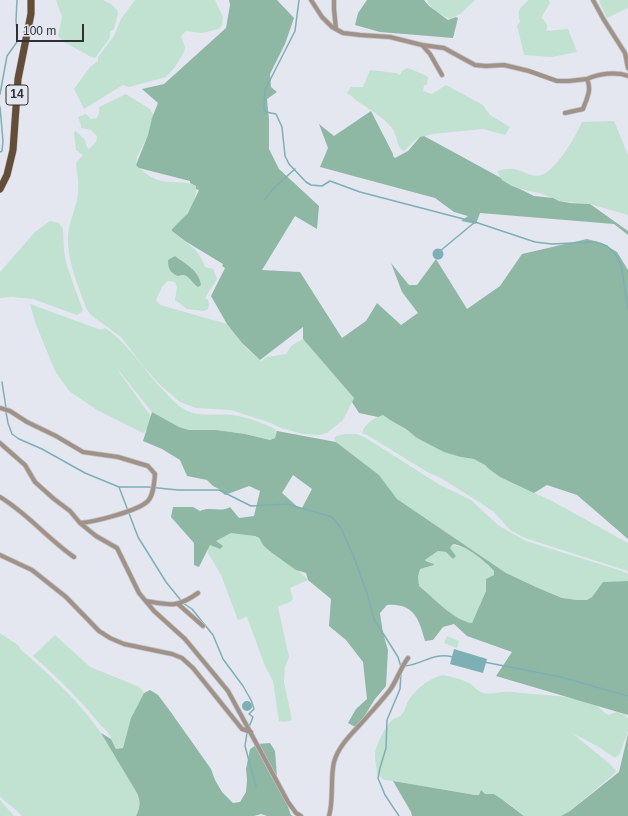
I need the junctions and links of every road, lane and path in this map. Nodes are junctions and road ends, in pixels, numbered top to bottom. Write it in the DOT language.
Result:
graph roads {
  1 [pos="31,0"];
  2 [pos="311,0"];
  3 [pos="334,0"];
  4 [pos="593,0"];
  5 [pos="336,29"];
  6 [pos="422,45"];
  7 [pos="628,73"];
  8 [pos="442,75"];
  9 [pos="587,79"];
  10 [pos="565,113"];
  11 [pos="0,189"];
  12 [pos="0,408"];
  13 [pos="0,443"];
  14 [pos="0,497"];
  15 [pos="80,523"];
  16 [pos="0,555"];
  17 [pos="74,557"];
  18 [pos="198,593"];
  19 [pos="145,601"];
  20 [pos="178,604"];
  21 [pos="203,626"];
  22 [pos="408,658"];
  23 [pos="251,732"];
  24 [pos="301,816"];
  25 [pos="329,816"];
  1 -- 11 [label="main road, 14"];
  2 -- 5 [label="street"];
  3 -- 5 [label="street"];
  4 -- 7 [label="street"];
  5 -- 6 [label="street"];
  6 -- 8 [label="street"];
  6 -- 9 [label="street"];
  7 -- 9 [label="street"];
  9 -- 10 [label="street"];
  12 -- 15 [label="street"];
  13 -- 15 [label="street"];
  14 -- 17 [label="street"];
  15 -- 19 [label="street"];
  16 -- 23 [label="street"];
  18 -- 20 [label="street"];
  19 -- 20 [label="street"];
  19 -- 23 [label="street"];
  20 -- 21 [label="street"];
  22 -- 25 [label="street"];
  23 -- 24 [label="street"];
}
